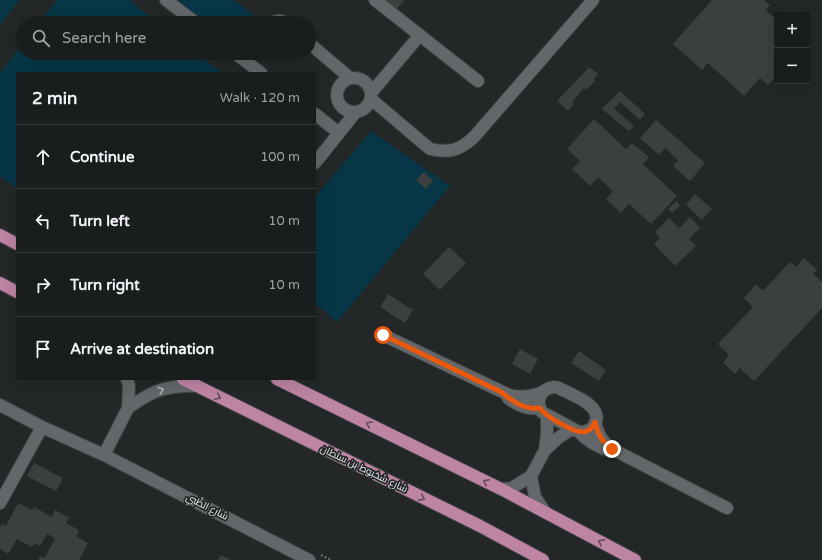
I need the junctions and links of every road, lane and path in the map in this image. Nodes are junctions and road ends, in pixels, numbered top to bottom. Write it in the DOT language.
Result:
graph roads {
  1 [pos="166,0"];
  2 [pos="375,0"];
  3 [pos="593,0"];
  4 [pos="187,16"];
  5 [pos="420,35"];
  6 [pos="316,49"];
  7 [pos="244,60"];
  8 [pos="260,72"];
  9 [pos="350,78"];
  10 [pos="478,81"];
  11 [pos="371,96"];
  12 [pos="355,113"];
  13 [pos="316,115"];
  14 [pos="339,133"];
  15 [pos="316,162"];
  16 [pos="0,235"];
  17 [pos="16,243"];
  18 [pos="0,283"];
  19 [pos="16,291"];
  20 [pos="383,335"];
  21 [pos="127,380"];
  22 [pos="185,380"];
  23 [pos="279,380"];
  24 [pos="197,386"];
  25 [pos="501,392"];
  26 [pos="543,392"];
  27 [pos="0,405"];
  28 [pos="128,408"];
  29 [pos="543,412"];
  30 [pos="595,422"];
  31 [pos="42,427"];
  32 [pos="575,430"];
  33 [pos="545,450"];
  34 [pos="619,452"];
  35 [pos="104,455"];
  36 [pos="531,476"];
  37 [pos="501,489"];
  38 [pos="0,503"];
  39 [pos="726,508"];
  40 [pos="545,512"];
  41 [pos="310,560"];
  42 [pos="544,560"];
  43 [pos="635,560"];
  1 -- 4 [label="street"];
  2 -- 5 [label="street"];
  3 -- 11 [label="street"];
  5 -- 10 [label="street"];
  5 -- 11 [label="street"];
  6 -- 9 [label="street"];
  7 -- 8 [label="street"];
  9 -- 11 [label="street"];
  9 -- 12 [label="street"];
  11 -- 12 [label="street"];
  12 -- 14 [label="street"];
  13 -- 14 [label="street"];
  14 -- 15 [label="street"];
  16 -- 17 [label="main road"];
  18 -- 19 [label="main road"];
  20 -- 25 [label="street"];
  21 -- 28 [label="street"];
  22 -- 24 [label="main road, شارع شخبوط بن سلطان"];
  37 -- 23 [label="main road, one-way"];
  28 -- 24 [label="street, one-way"];
  24 -- 42 [label="main road, شارع شخبوط بن سلطان, one-way"];
  25 -- 26 [label="street"];
  25 -- 29 [label="street"];
  26 -- 29 [label="street"];
  26 -- 30 [label="street"];
  27 -- 31 [label="street, شارع الظَّبِي"];
  28 -- 35 [label="street"];
  29 -- 32 [label="street"];
  29 -- 33 [label="street"];
  30 -- 32 [label="street"];
  30 -- 34 [label="street"];
  31 -- 35 [label="street, شارع الظَّبِي"];
  31 -- 38 [label="street"];
  32 -- 33 [label="street"];
  32 -- 34 [label="street"];
  33 -- 36 [label="street"];
  34 -- 39 [label="street"];
  35 -- 41 [label="street, شارع الظَّبِي"];
  36 -- 37 [label="street"];
  36 -- 40 [label="street"];
  37 -- 40 [label="main road"];
  43 -- 40 [label="main road, one-way"];
}
